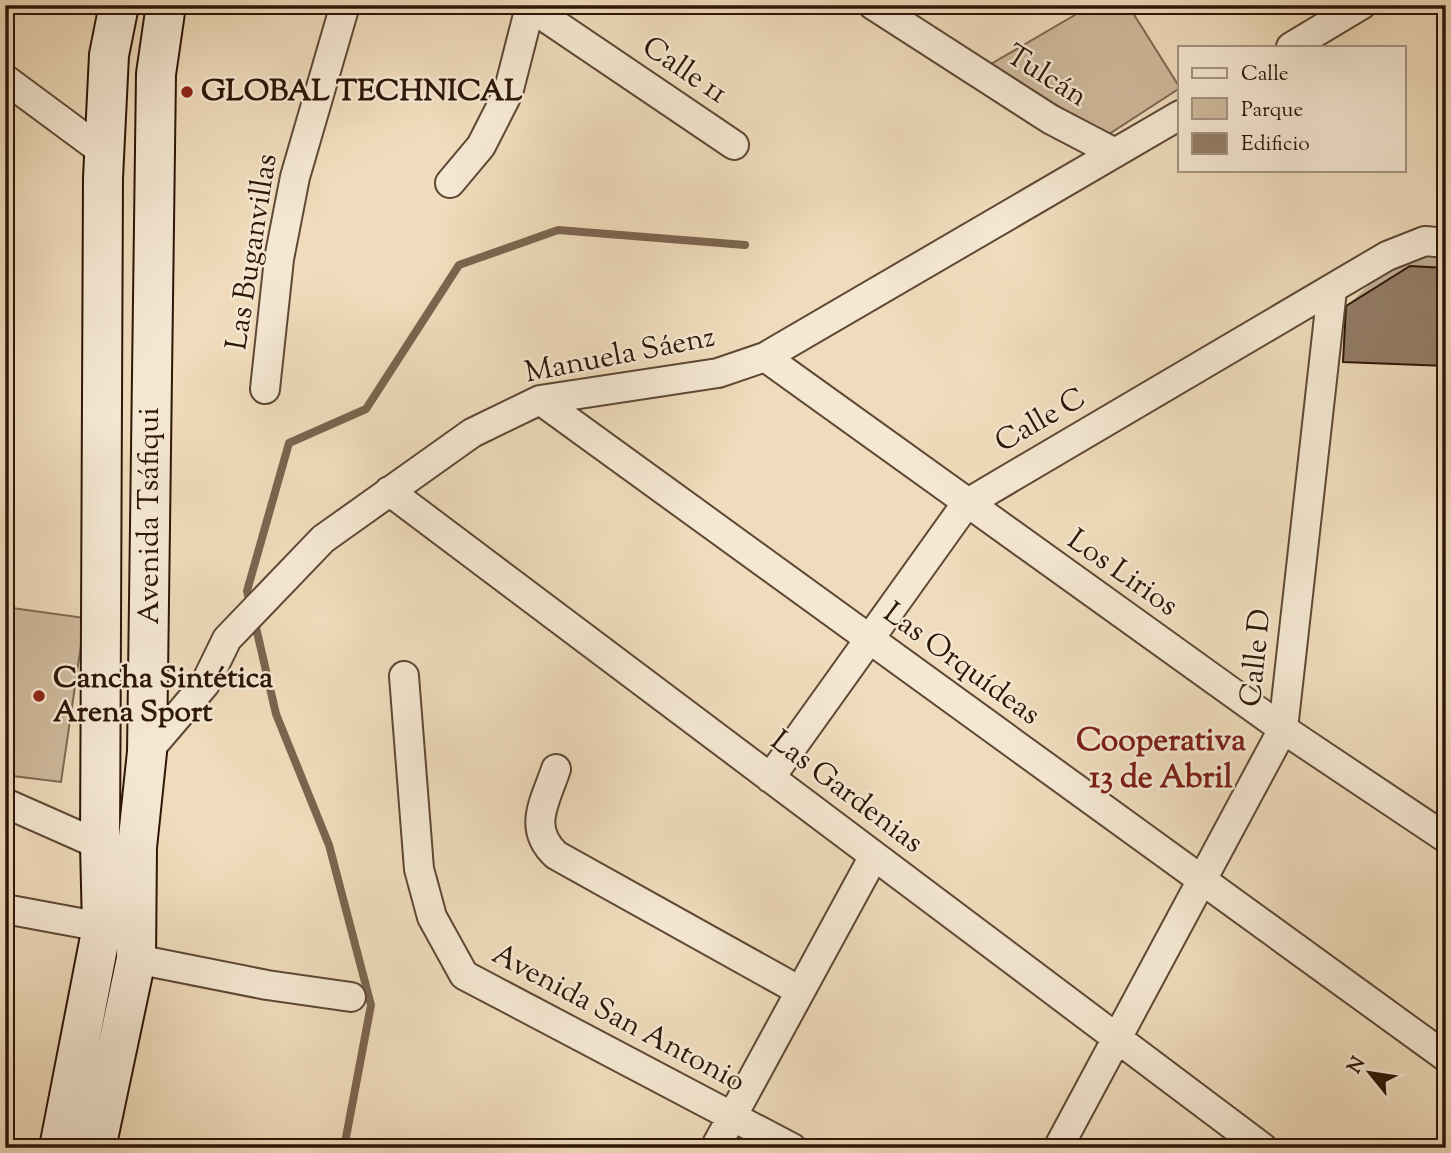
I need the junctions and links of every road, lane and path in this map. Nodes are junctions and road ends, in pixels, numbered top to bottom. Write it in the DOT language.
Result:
graph roads {
  1 [pos="119,5"];
  2 [pos="166,5"];
  3 [pos="345,5"];
  4 [pos="873,5"];
  5 [pos="1361,5"];
  6 [pos="529,6"];
  7 [pos="1294,46"];
  8 [pos="5,79"];
  9 [pos="1178,116"];
  10 [pos="734,145"];
  11 [pos="105,153"];
  12 [pos="1115,153"];
  13 [pos="450,183"];
  14 [pos="1446,243"];
  15 [pos="1332,290"];
  16 [pos="765,357"];
  17 [pos="265,389"];
  18 [pos="540,400"];
  19 [pos="389,491"];
  20 [pos="966,504"];
  21 [pos="868,639"];
  22 [pos="404,676"];
  23 [pos="1283,729"];
  24 [pos="147,752"];
  25 [pos="556,769"];
  26 [pos="770,778"];
  27 [pos="5,803"];
  28 [pos="1446,838"];
  29 [pos="100,845"];
  30 [pos="874,856"];
  31 [pos="1203,881"];
  32 [pos="5,909"];
  33 [pos="102,927"];
  34 [pos="136,959"];
  35 [pos="800,991"];
  36 [pos="351,997"];
  37 [pos="1118,1038"];
  38 [pos="1446,1057"];
  39 [pos="732,1116"];
  40 [pos="59,1148"];
  41 [pos="96,1148"];
  42 [pos="715,1148"];
  43 [pos="792,1148"];
  44 [pos="1058,1148"];
  45 [pos="1263,1148"];
  1 -- 11 [label="main road, Avenida Tsáfiqui"];
  2 -- 24 [label="main road, Avenida Tsáfiqui"];
  3 -- 17 [label="street, Las Buganvillas"];
  4 -- 12 [label="street, Tulcán"];
  5 -- 7 [label="street"];
  6 -- 10 [label="street, Calle 11"];
  6 -- 13 [label="street"];
  8 -- 11 [label="street"];
  9 -- 12 [label="street, Manuela Sáenz"];
  11 -- 29 [label="main road, Avenida Tsáfiqui"];
  12 -- 16 [label="street, Manuela Sáenz"];
  14 -- 15 [label="street, Calle C"];
  15 -- 20 [label="street, Calle C"];
  15 -- 23 [label="street, Calle D"];
  16 -- 18 [label="street, Manuela Sáenz"];
  16 -- 20 [label="street, Los Lirios"];
  18 -- 19 [label="street, Manuela Sáenz"];
  18 -- 21 [label="street, Las Orquídeas"];
  19 -- 24 [label="street, Manuela Sáenz"];
  19 -- 26 [label="street, Las Gardenias"];
  20 -- 21 [label="street, Calle C"];
  20 -- 23 [label="street, Los Lirios"];
  21 -- 26 [label="street, Calle C"];
  21 -- 31 [label="street, Las Orquídeas"];
  22 -- 39 [label="street, Avenida San Antonio"];
  23 -- 28 [label="street, Los Lirios"];
  23 -- 31 [label="street, Calle D"];
  24 -- 34 [label="main road, Avenida Tsáfiqui"];
  25 -- 35 [label="street"];
  26 -- 30 [label="street, Las Gardenias"];
  27 -- 29 [label="street"];
  29 -- 33 [label="main road, Avenida Tsáfiqui"];
  30 -- 35 [label="street"];
  30 -- 37 [label="street, Las Gardenias"];
  31 -- 37 [label="street, Calle D"];
  31 -- 38 [label="street, Las Orquídeas"];
  32 -- 33 [label="street"];
  33 -- 40 [label="main road, Avenida Tsáfiqui"];
  34 -- 36 [label="street"];
  34 -- 41 [label="main road, Avenida Tsáfiqui"];
  35 -- 39 [label="street"];
  37 -- 44 [label="street, Calle D"];
  37 -- 45 [label="street, Las Gardenias"];
  39 -- 42 [label="street"];
  39 -- 43 [label="street, Avenida San Antonio"];
}
